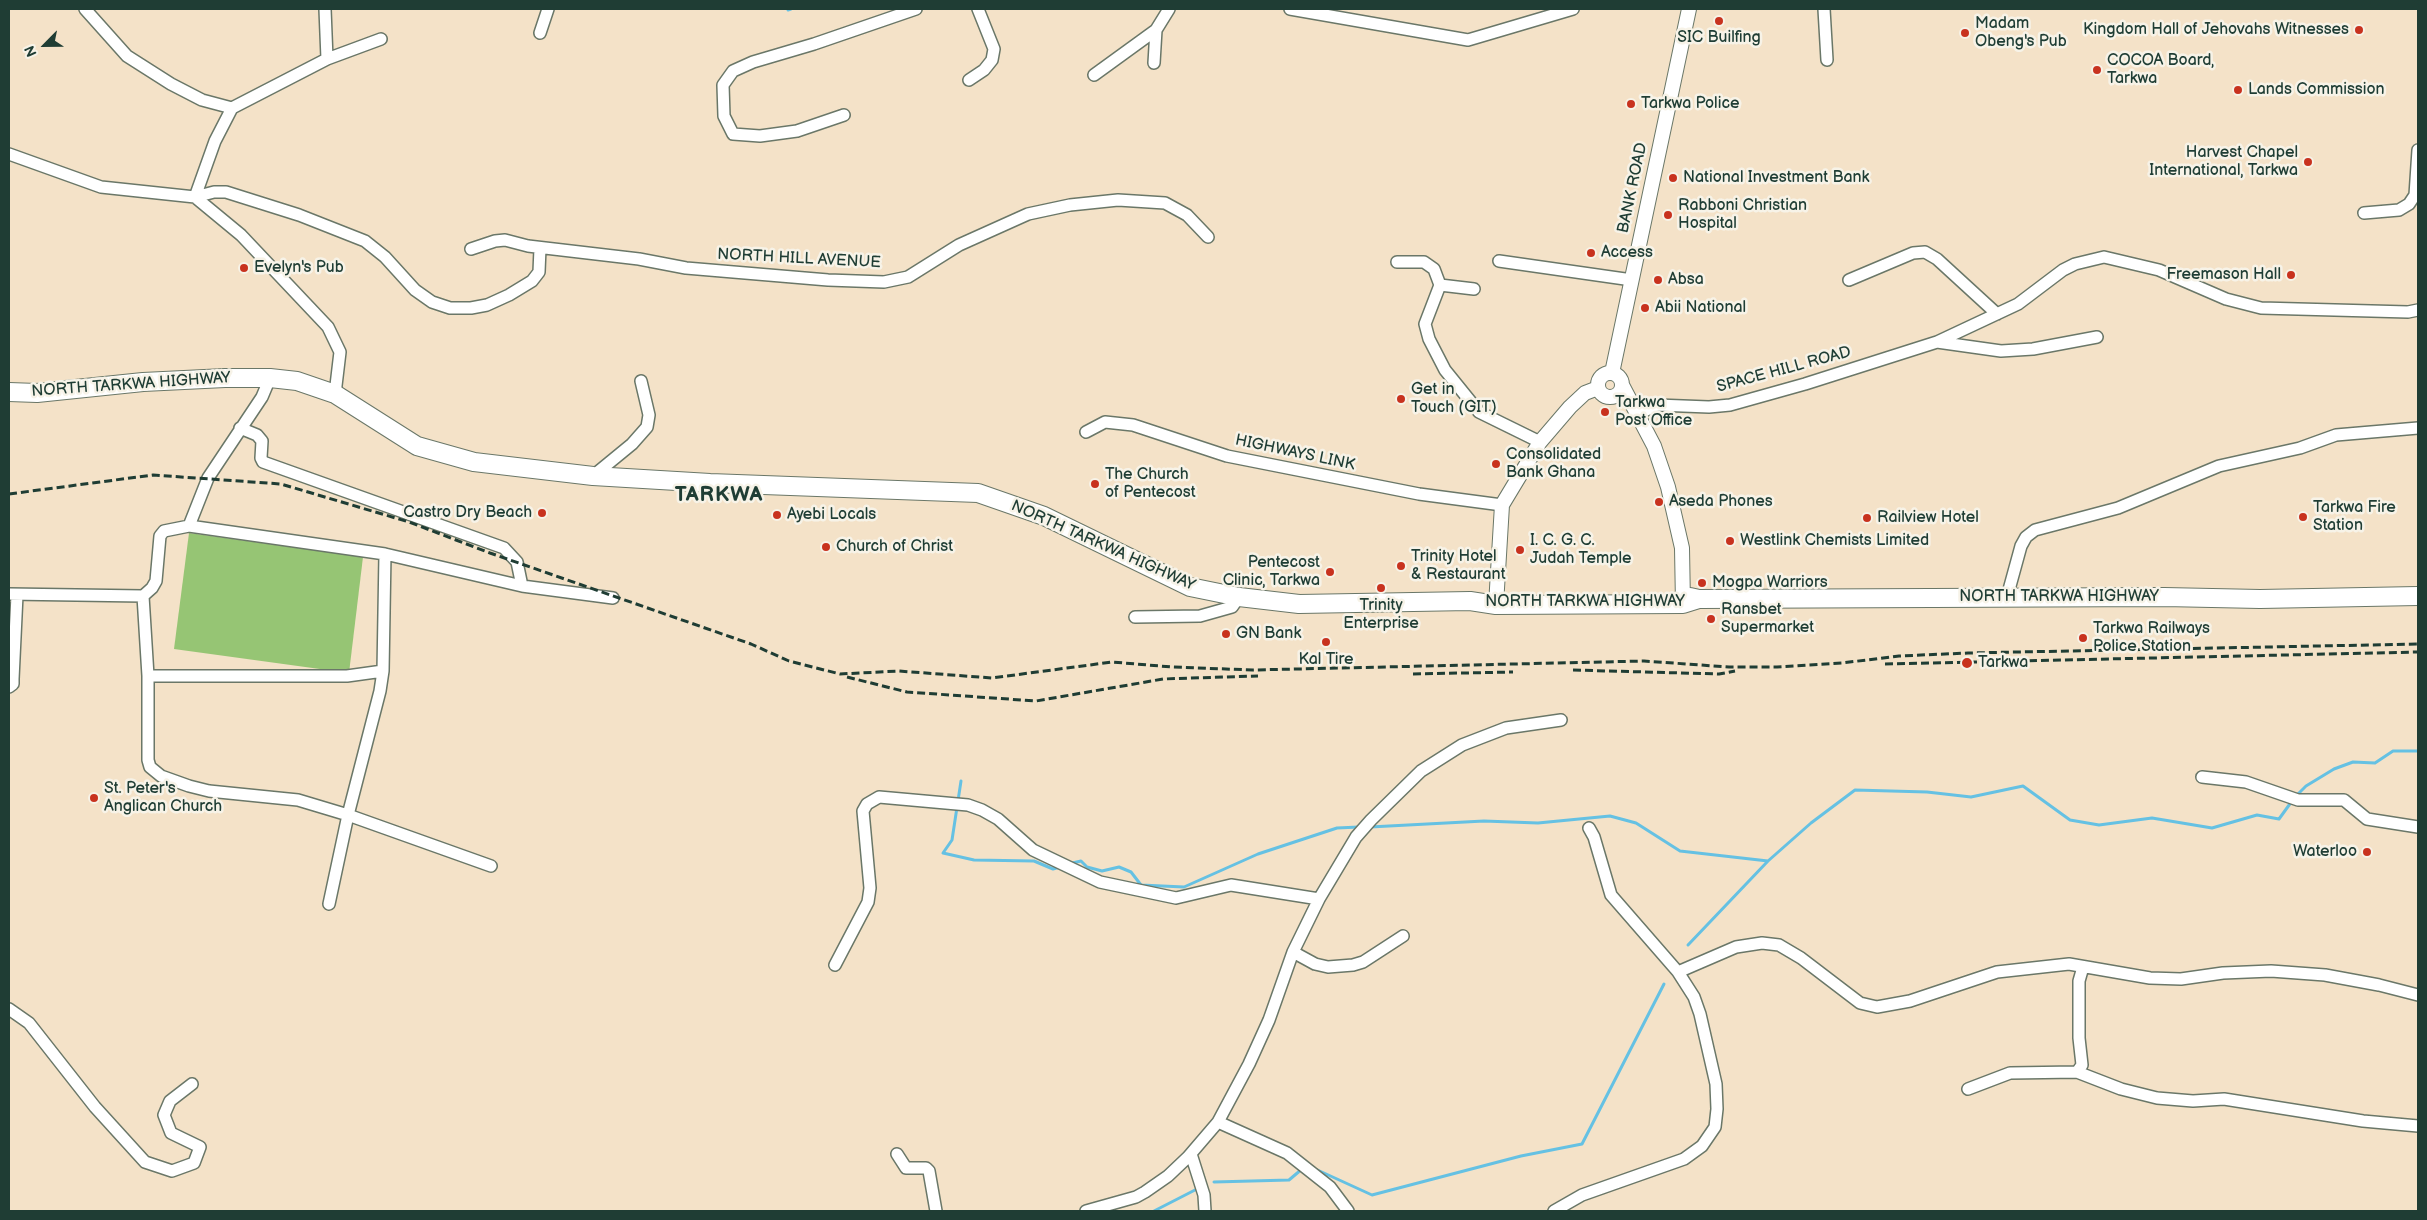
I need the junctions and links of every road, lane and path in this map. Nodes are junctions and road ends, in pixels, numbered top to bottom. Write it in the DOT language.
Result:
graph roads {
  1 [pos="85,9"];
  2 [pos="325,9"];
  3 [pos="548,9"];
  4 [pos="916,9"];
  5 [pos="978,9"];
  6 [pos="1169,9"];
  7 [pos="1290,9"];
  8 [pos="1573,9"];
  9 [pos="1689,9"];
  10 [pos="1824,9"];
  11 [pos="1156,30"];
  12 [pos="540,33"];
  13 [pos="381,39"];
  14 [pos="327,60"];
  15 [pos="1827,60"];
  16 [pos="1154,63"];
  17 [pos="1094,75"];
  18 [pos="969,80"];
  19 [pos="232,108"];
  20 [pos="844,115"];
  21 [pos="2418,150"];
  22 [pos="9,154"];
  23 [pos="195,197"];
  24 [pos="2364,213"];
  25 [pos="1208,237"];
  26 [pos="540,248"];
  27 [pos="471,249"];
  28 [pos="1499,261"];
  29 [pos="1397,262"];
  30 [pos="1632,280"];
  31 [pos="1849,280"];
  32 [pos="1440,285"];
  33 [pos="1474,288"];
  34 [pos="2418,310"];
  35 [pos="1997,314"];
  36 [pos="2097,338"];
  37 [pos="1937,342"];
  38 [pos="1612,374"];
  39 [pos="270,378"];
  40 [pos="641,381"];
  41 [pos="1622,385"];
  42 [pos="1598,388"];
  43 [pos="9,392"];
  44 [pos="335,394"];
  45 [pos="1638,414"];
  46 [pos="240,428"];
  47 [pos="2418,428"];
  48 [pos="1086,432"];
  49 [pos="1540,442"];
  50 [pos="593,476"];
  51 [pos="1502,505"];
  52 [pos="189,526"];
  53 [pos="385,554"];
  54 [pos="522,586"];
  55 [pos="13,594"];
  56 [pos="143,596"];
  57 [pos="2418,596"];
  58 [pos="1239,597"];
  59 [pos="2007,597"];
  60 [pos="613,598"];
  61 [pos="1497,600"];
  62 [pos="1689,600"];
  63 [pos="1135,616"];
  64 [pos="383,670"];
  65 [pos="148,676"];
  66 [pos="9,687"];
  67 [pos="1561,720"];
  68 [pos="2202,777"];
  69 [pos="348,815"];
  70 [pos="2418,827"];
  71 [pos="1589,828"];
  72 [pos="491,866"];
  73 [pos="1319,899"];
  74 [pos="329,904"];
  75 [pos="1403,936"];
  76 [pos="1293,952"];
  77 [pos="835,965"];
  78 [pos="2083,967"];
  79 [pos="1678,972"];
  80 [pos="2418,995"];
  81 [pos="9,1009"];
  82 [pos="2078,1072"];
  83 [pos="192,1084"];
  84 [pos="1968,1089"];
  85 [pos="1218,1122"];
  86 [pos="2418,1126"];
  87 [pos="897,1154"];
  88 [pos="1191,1154"];
  89 [pos="936,1211"];
  90 [pos="1086,1211"];
  91 [pos="1205,1211"];
  92 [pos="1348,1211"];
  93 [pos="1554,1211"];
  1 -- 19 [label="street"];
  2 -- 14 [label="street"];
  3 -- 12 [label="street"];
  4 -- 20 [label="street"];
  5 -- 18 [label="street"];
  6 -- 11 [label="street"];
  7 -- 8 [label="street"];
  9 -- 30 [label="street, BANK ROAD"];
  10 -- 15 [label="street"];
  11 -- 16 [label="street"];
  11 -- 17 [label="street"];
  13 -- 14 [label="street"];
  14 -- 19 [label="street"];
  19 -- 23 [label="street"];
  21 -- 24 [label="street"];
  22 -- 23 [label="street"];
  23 -- 26 [label="street"];
  23 -- 44 [label="street"];
  25 -- 26 [label="street, NORTH HILL AVENUE"];
  26 -- 27 [label="street, NORTH HILL AVENUE"];
  28 -- 30 [label="street"];
  29 -- 32 [label="street"];
  30 -- 38 [label="street, BANK ROAD"];
  31 -- 35 [label="street"];
  32 -- 33 [label="street"];
  32 -- 49 [label="street"];
  34 -- 35 [label="street, SPACE HILL ROAD"];
  35 -- 37 [label="street, SPACE HILL ROAD"];
  36 -- 37 [label="street"];
  37 -- 45 [label="street, SPACE HILL ROAD"];
  38 -- 41 [label="street"];
  38 -- 42 [label="street"];
  39 -- 43 [label="main road, NORTH TARKWA HIGHWAY"];
  39 -- 44 [label="main road, NORTH TARKWA HIGHWAY"];
  39 -- 46 [label="street"];
  40 -- 50 [label="street"];
  41 -- 42 [label="street"];
  41 -- 45 [label="street"];
  42 -- 49 [label="street"];
  44 -- 50 [label="main road, NORTH TARKWA HIGHWAY"];
  45 -- 62 [label="street"];
  46 -- 52 [label="street"];
  46 -- 54 [label="street"];
  47 -- 59 [label="street"];
  48 -- 51 [label="street, HIGHWAYS LINK"];
  49 -- 51 [label="street"];
  50 -- 58 [label="main road, NORTH TARKWA HIGHWAY"];
  51 -- 61 [label="street"];
  52 -- 53 [label="street"];
  52 -- 56 [label="street"];
  53 -- 54 [label="street"];
  53 -- 64 [label="street"];
  54 -- 60 [label="street"];
  55 -- 56 [label="street"];
  55 -- 66 [label="street"];
  56 -- 65 [label="street"];
  57 -- 59 [label="main road, NORTH TARKWA HIGHWAY"];
  58 -- 61 [label="main road, NORTH TARKWA HIGHWAY"];
  58 -- 63 [label="street"];
  59 -- 62 [label="main road, NORTH TARKWA HIGHWAY"];
  61 -- 62 [label="main road, NORTH TARKWA HIGHWAY"];
  64 -- 65 [label="street"];
  64 -- 69 [label="street"];
  65 -- 69 [label="street"];
  67 -- 73 [label="street"];
  68 -- 70 [label="street"];
  69 -- 72 [label="street"];
  69 -- 74 [label="street"];
  71 -- 79 [label="street"];
  73 -- 76 [label="street"];
  73 -- 77 [label="street"];
  75 -- 76 [label="street"];
  76 -- 85 [label="street"];
  78 -- 79 [label="street"];
  78 -- 80 [label="street"];
  78 -- 82 [label="street"];
  79 -- 93 [label="street"];
  81 -- 83 [label="street"];
  82 -- 84 [label="street"];
  82 -- 86 [label="street"];
  85 -- 88 [label="street"];
  85 -- 92 [label="street"];
  87 -- 89 [label="street"];
  88 -- 90 [label="street"];
  88 -- 91 [label="street"];
}
